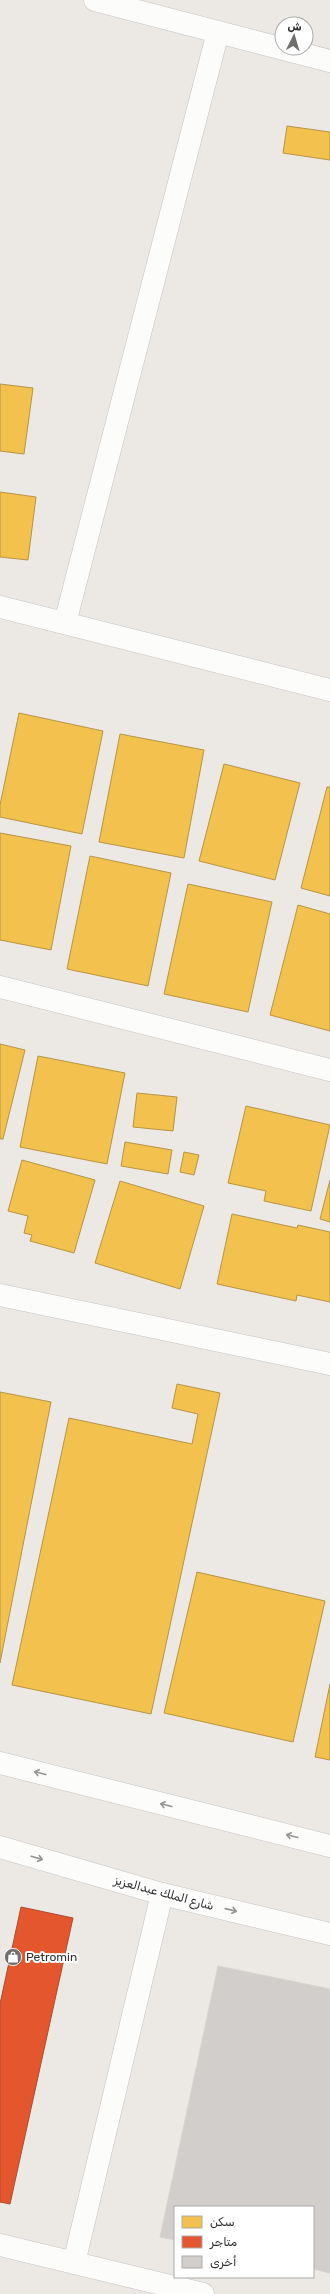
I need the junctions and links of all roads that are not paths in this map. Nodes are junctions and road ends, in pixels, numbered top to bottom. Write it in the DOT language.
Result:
graph roads {
  1 [pos="95,0"];
  2 [pos="218,32"];
  3 [pos="330,61"];
  4 [pos="0,607"];
  5 [pos="64,623"];
  6 [pos="330,690"];
  7 [pos="0,987"];
  8 [pos="330,1070"];
  9 [pos="0,1294"];
  10 [pos="330,1364"];
  11 [pos="0,1763"];
  12 [pos="330,1846"];
  13 [pos="0,1847"];
  14 [pos="162,1894"];
  15 [pos="330,1934"];
  16 [pos="0,2245"];
  17 [pos="74,2263"];
  18 [pos="203,2294"];
  1 -- 2 [label="street"];
  2 -- 3 [label="street"];
  2 -- 5 [label="street"];
  4 -- 5 [label="street"];
  5 -- 6 [label="street"];
  7 -- 8 [label="street"];
  9 -- 10 [label="street"];
  12 -- 11 [label="street, one-way"];
  13 -- 14 [label="street, شارع الملك عبدالعزيز, one-way"];
  14 -- 15 [label="street, شارع الملك عبدالعزيز, one-way"];
  14 -- 17 [label="street"];
  16 -- 17 [label="street"];
  17 -- 18 [label="street"];
}
